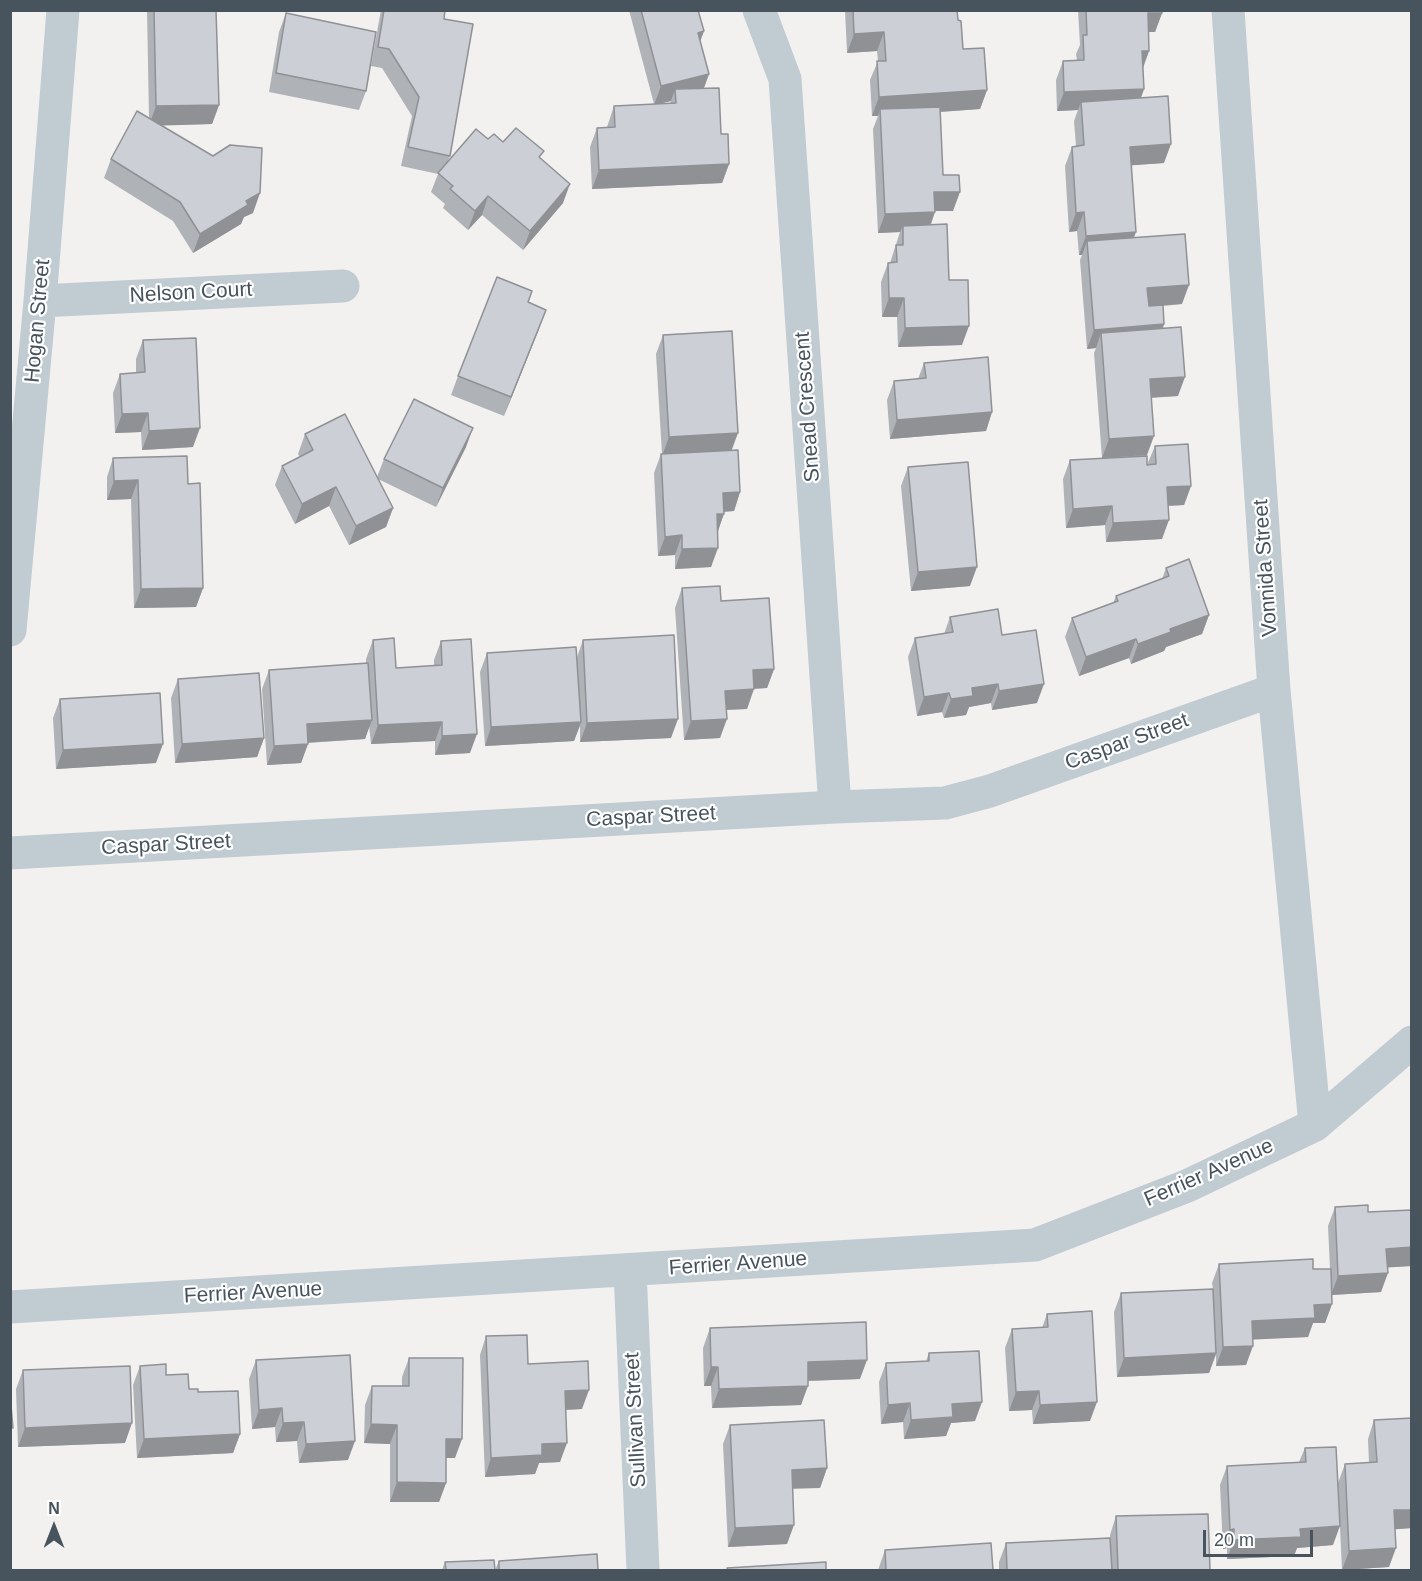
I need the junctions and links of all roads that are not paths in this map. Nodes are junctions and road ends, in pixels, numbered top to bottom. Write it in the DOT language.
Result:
graph roads {
  1 [pos="63,10"];
  2 [pos="759,10"];
  3 [pos="1228,10"];
  4 [pos="343,286"];
  5 [pos="40,301"];
  6 [pos="10,630"];
  7 [pos="1274,690"];
  8 [pos="836,807"];
  9 [pos="10,854"];
  10 [pos="1412,1042"];
  11 [pos="1315,1125"];
  12 [pos="630,1270"];
  13 [pos="10,1307"];
  14 [pos="643,1570"];
  1 -- 5 [label="street, Hogan Street"];
  2 -- 8 [label="street, Snead Crescent"];
  3 -- 7 [label="street, Vonnida Street"];
  4 -- 5 [label="street, Nelson Court"];
  5 -- 6 [label="street, Hogan Street"];
  7 -- 8 [label="street, Caspar Street"];
  7 -- 11 [label="street, Vonnida Street"];
  8 -- 9 [label="street, Caspar Street"];
  10 -- 11 [label="street, Ferrier Avenue"];
  11 -- 12 [label="street, Ferrier Avenue"];
  12 -- 13 [label="street, Ferrier Avenue"];
  12 -- 14 [label="street, Sullivan Street"];
}
